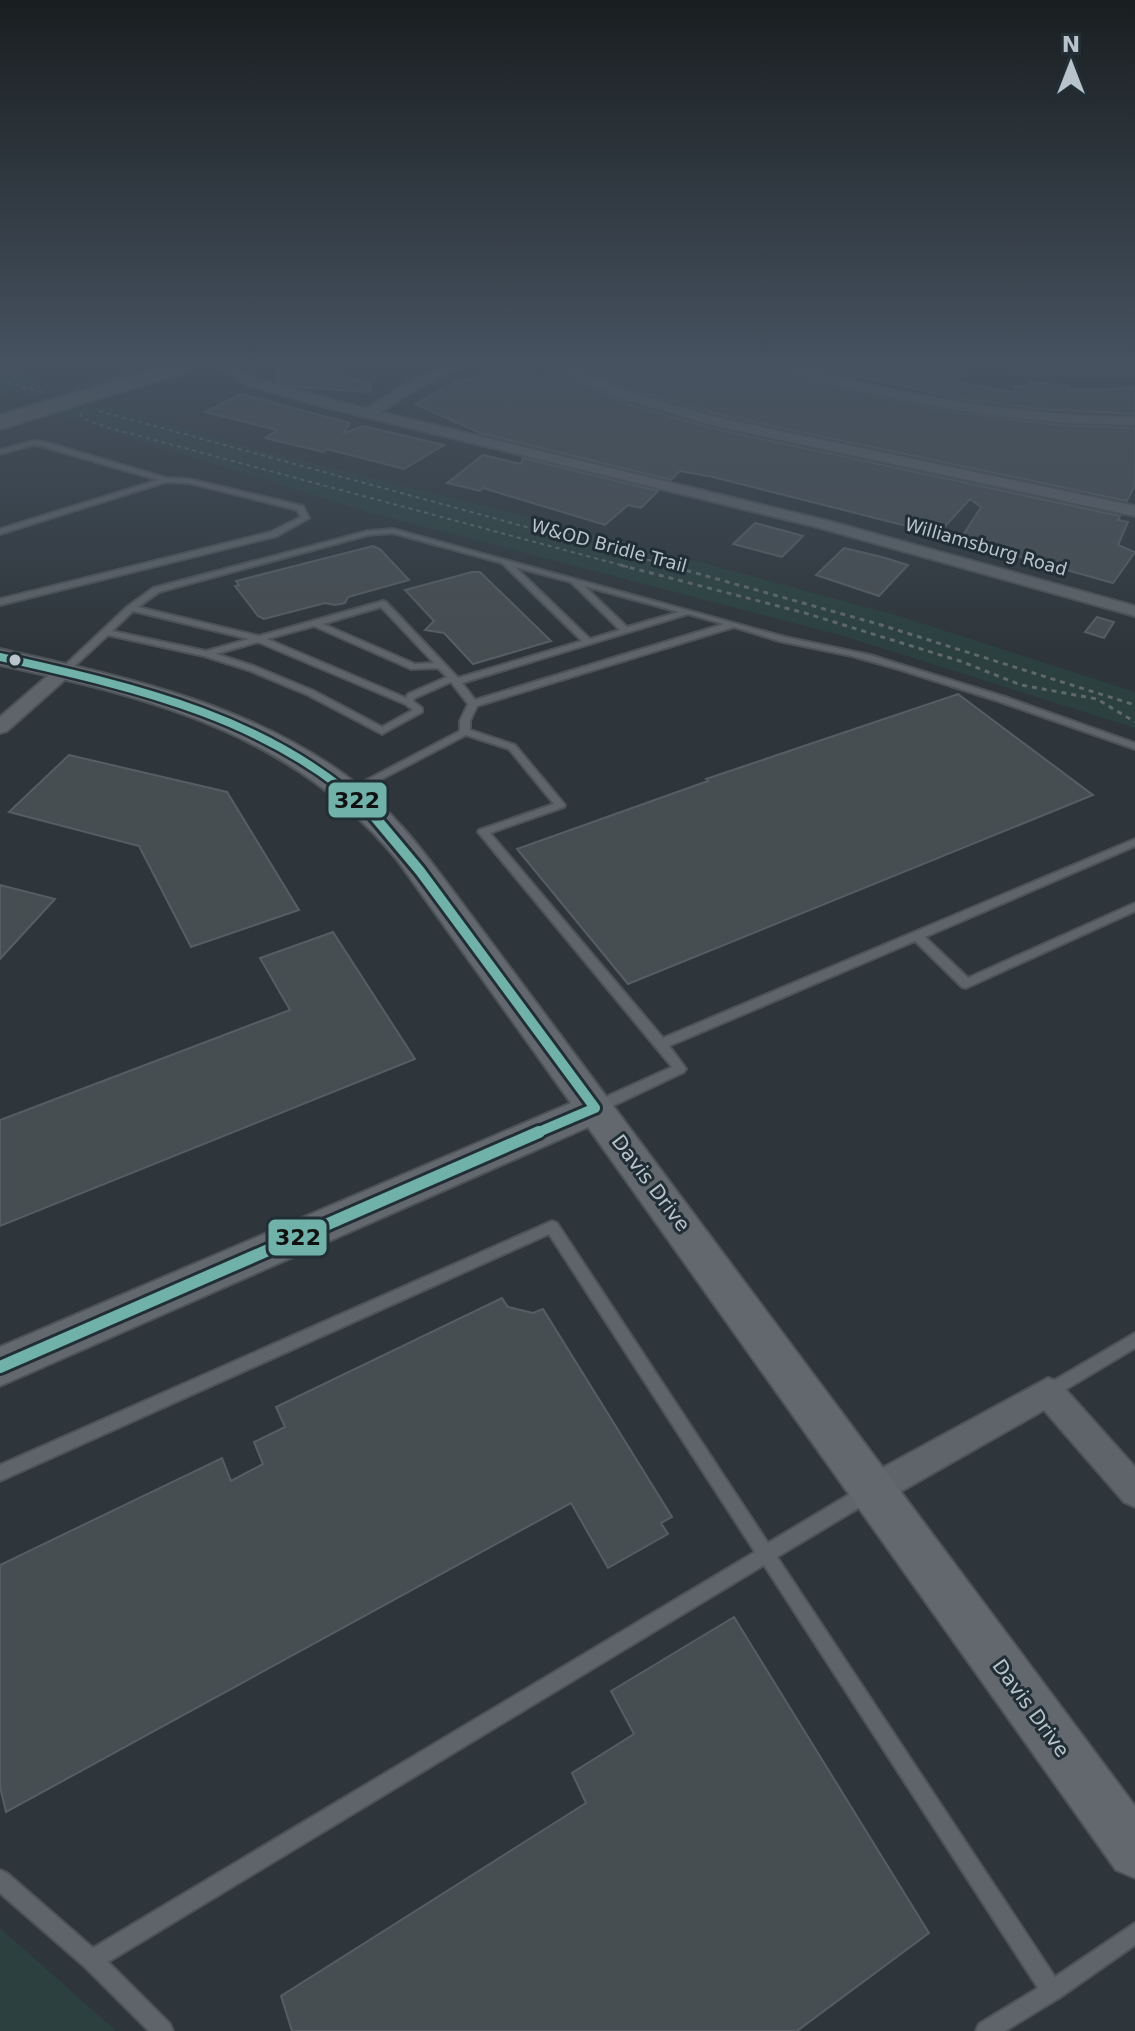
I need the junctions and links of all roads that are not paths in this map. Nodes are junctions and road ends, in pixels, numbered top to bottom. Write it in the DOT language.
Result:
graph roads {
  1 [pos="100,461"];
  2 [pos="564,461"];
  3 [pos="899,461"];
  4 [pos="166,480"];
  5 [pos="1135,511"];
  6 [pos="0,532"];
  7 [pos="504,561"];
  8 [pos="573,580"];
  9 [pos="0,602"];
  10 [pos="131,608"];
  11 [pos="1135,611"];
  12 [pos="689,612"];
  13 [pos="314,623"];
  14 [pos="734,624"];
  15 [pos="626,631"];
  16 [pos="107,632"];
  17 [pos="259,639"];
  18 [pos="588,642"];
  19 [pos="206,654"];
  20 [pos="0,657"];
  21 [pos="441,665"];
  22 [pos="64,671"];
  23 [pos="455,680"];
  24 [pos="408,702"];
  25 [pos="473,704"];
  26 [pos="0,727"];
  27 [pos="465,732"];
  28 [pos="1135,746"];
  29 [pos="349,792"];
  30 [pos="1135,842"];
  31 [pos="1135,907"];
  32 [pos="917,936"];
  33 [pos="661,1044"];
  34 [pos="595,1108"];
  35 [pos="1135,1340"];
  36 [pos="0,1367"];
  37 [pos="1048,1392"];
  38 [pos="0,1473"];
  39 [pos="873,1490"];
  40 [pos="1135,1491"];
  41 [pos="767,1555"];
  42 [pos="1135,1851"];
  43 [pos="0,1880"];
  44 [pos="1135,1933"];
  45 [pos="92,1960"];
  46 [pos="1052,1991"];
  47 [pos="163,2031"];
  48 [pos="986,2031"];
  1 -- 4 [label="lane"];
  2 -- 11 [label="street, Williamsburg Road"];
  3 -- 5 [label="street"];
  4 -- 6 [label="lane"];
  4 -- 9 [label="lane"];
  7 -- 8 [label="lane"];
  7 -- 10 [label="lane"];
  7 -- 18 [label="lane"];
  8 -- 12 [label="lane"];
  8 -- 15 [label="lane"];
  10 -- 16 [label="lane"];
  10 -- 17 [label="lane"];
  12 -- 14 [label="lane"];
  12 -- 15 [label="lane"];
  13 -- 17 [label="lane"];
  13 -- 21 [label="lane"];
  13 -- 21 [label="lane"];
  14 -- 25 [label="lane"];
  14 -- 28 [label="lane"];
  15 -- 18 [label="lane"];
  16 -- 19 [label="lane"];
  16 -- 22 [label="lane"];
  17 -- 19 [label="lane"];
  17 -- 24 [label="lane"];
  18 -- 23 [label="lane"];
  19 -- 24 [label="lane"];
  20 -- 22 [label="street, Davis Drive"];
  21 -- 23 [label="lane"];
  22 -- 26 [label="street"];
  22 -- 29 [label="street, Davis Drive"];
  23 -- 24 [label="lane"];
  23 -- 25 [label="lane"];
  25 -- 27 [label="lane"];
  27 -- 29 [label="lane"];
  27 -- 33 [label="lane"];
  29 -- 34 [label="street, Davis Drive"];
  30 -- 32 [label="lane"];
  31 -- 32 [label="lane"];
  32 -- 33 [label="lane"];
  33 -- 34 [label="lane"];
  34 -- 36 [label="street"];
  34 -- 39 [label="street, Davis Drive"];
  35 -- 37 [label="lane"];
  37 -- 39 [label="street"];
  37 -- 40 [label="street"];
  38 -- 41 [label="lane"];
  39 -- 41 [label="lane"];
  39 -- 42 [label="street, Davis Drive"];
  41 -- 45 [label="lane"];
  41 -- 46 [label="lane"];
  43 -- 45 [label="lane"];
  44 -- 46 [label="lane"];
  45 -- 47 [label="lane"];
  46 -- 48 [label="lane"];
}
